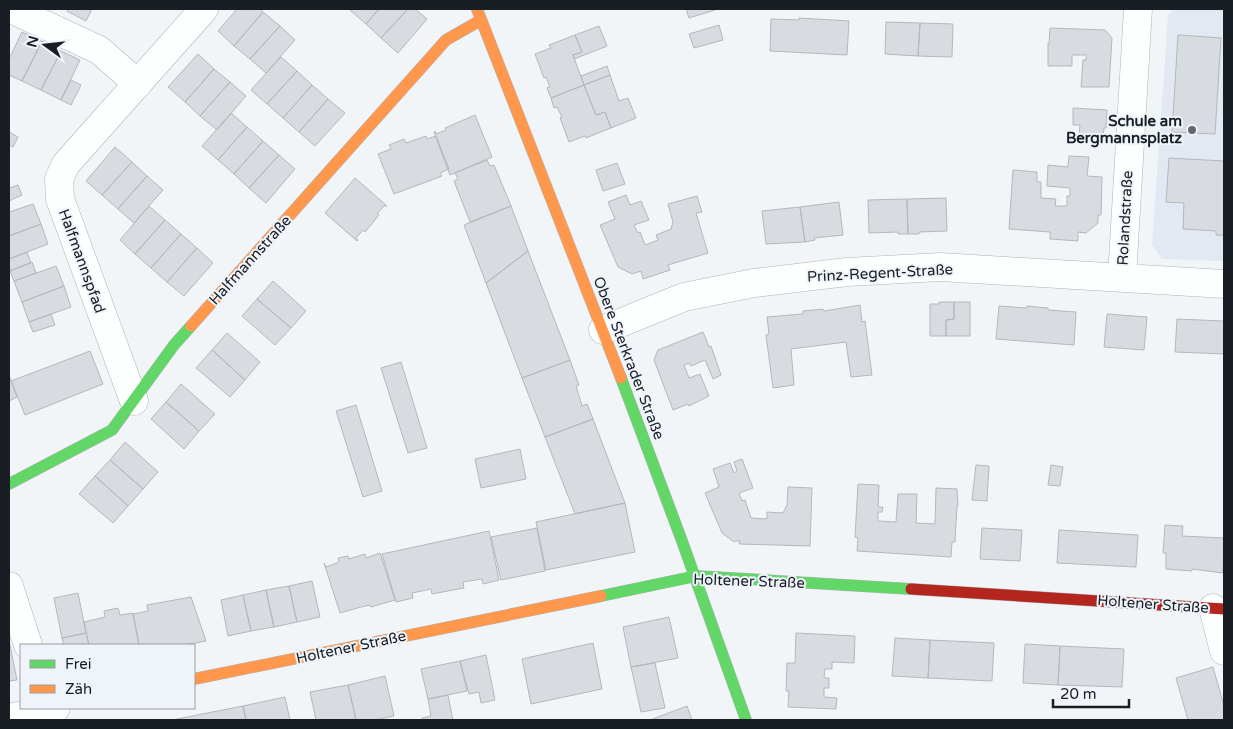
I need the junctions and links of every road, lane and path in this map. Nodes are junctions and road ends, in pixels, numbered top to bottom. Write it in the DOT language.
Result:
graph roads {
  1 [pos="11,9"];
  2 [pos="204,9"];
  3 [pos="1138,9"];
  4 [pos="479,14"];
  5 [pos="138,84"];
  6 [pos="1122,277"];
  7 [pos="1224,284"];
  8 [pos="603,330"];
  9 [pos="134,401"];
  10 [pos="9,484"];
  11 [pos="696,576"];
  12 [pos="9,586"];
  13 [pos="1219,608"];
  14 [pos="28,644"];
  15 [pos="1224,651"];
  16 [pos="195,679"];
  17 [pos="53,711"];
  18 [pos="9,718"];
  19 [pos="746,720"];
  1 -- 5 [label="street"];
  2 -- 5 [label="street, Halfmannspfad"];
  3 -- 6 [label="street, Rolandstraße"];
  4 -- 8 [label="street, Obere Sterkrader Straße"];
  4 -- 9 [label="street, Halfmannstraße"];
  5 -- 9 [label="street, Halfmannspfad"];
  6 -- 7 [label="street, Prinz-Regent-Straße"];
  6 -- 8 [label="street, Prinz-Regent-Straße"];
  8 -- 11 [label="street, Obere Sterkrader Straße"];
  9 -- 10 [label="street, Halfmannstraße"];
  11 -- 13 [label="street, Holtener Straße"];
  11 -- 16 [label="street, Holtener Straße"];
  11 -- 19 [label="street, Obere Sterkrader Straße"];
  12 -- 14 [label="street"];
  13 -- 15 [label="street"];
  17 -- 18 [label="street"];
}
